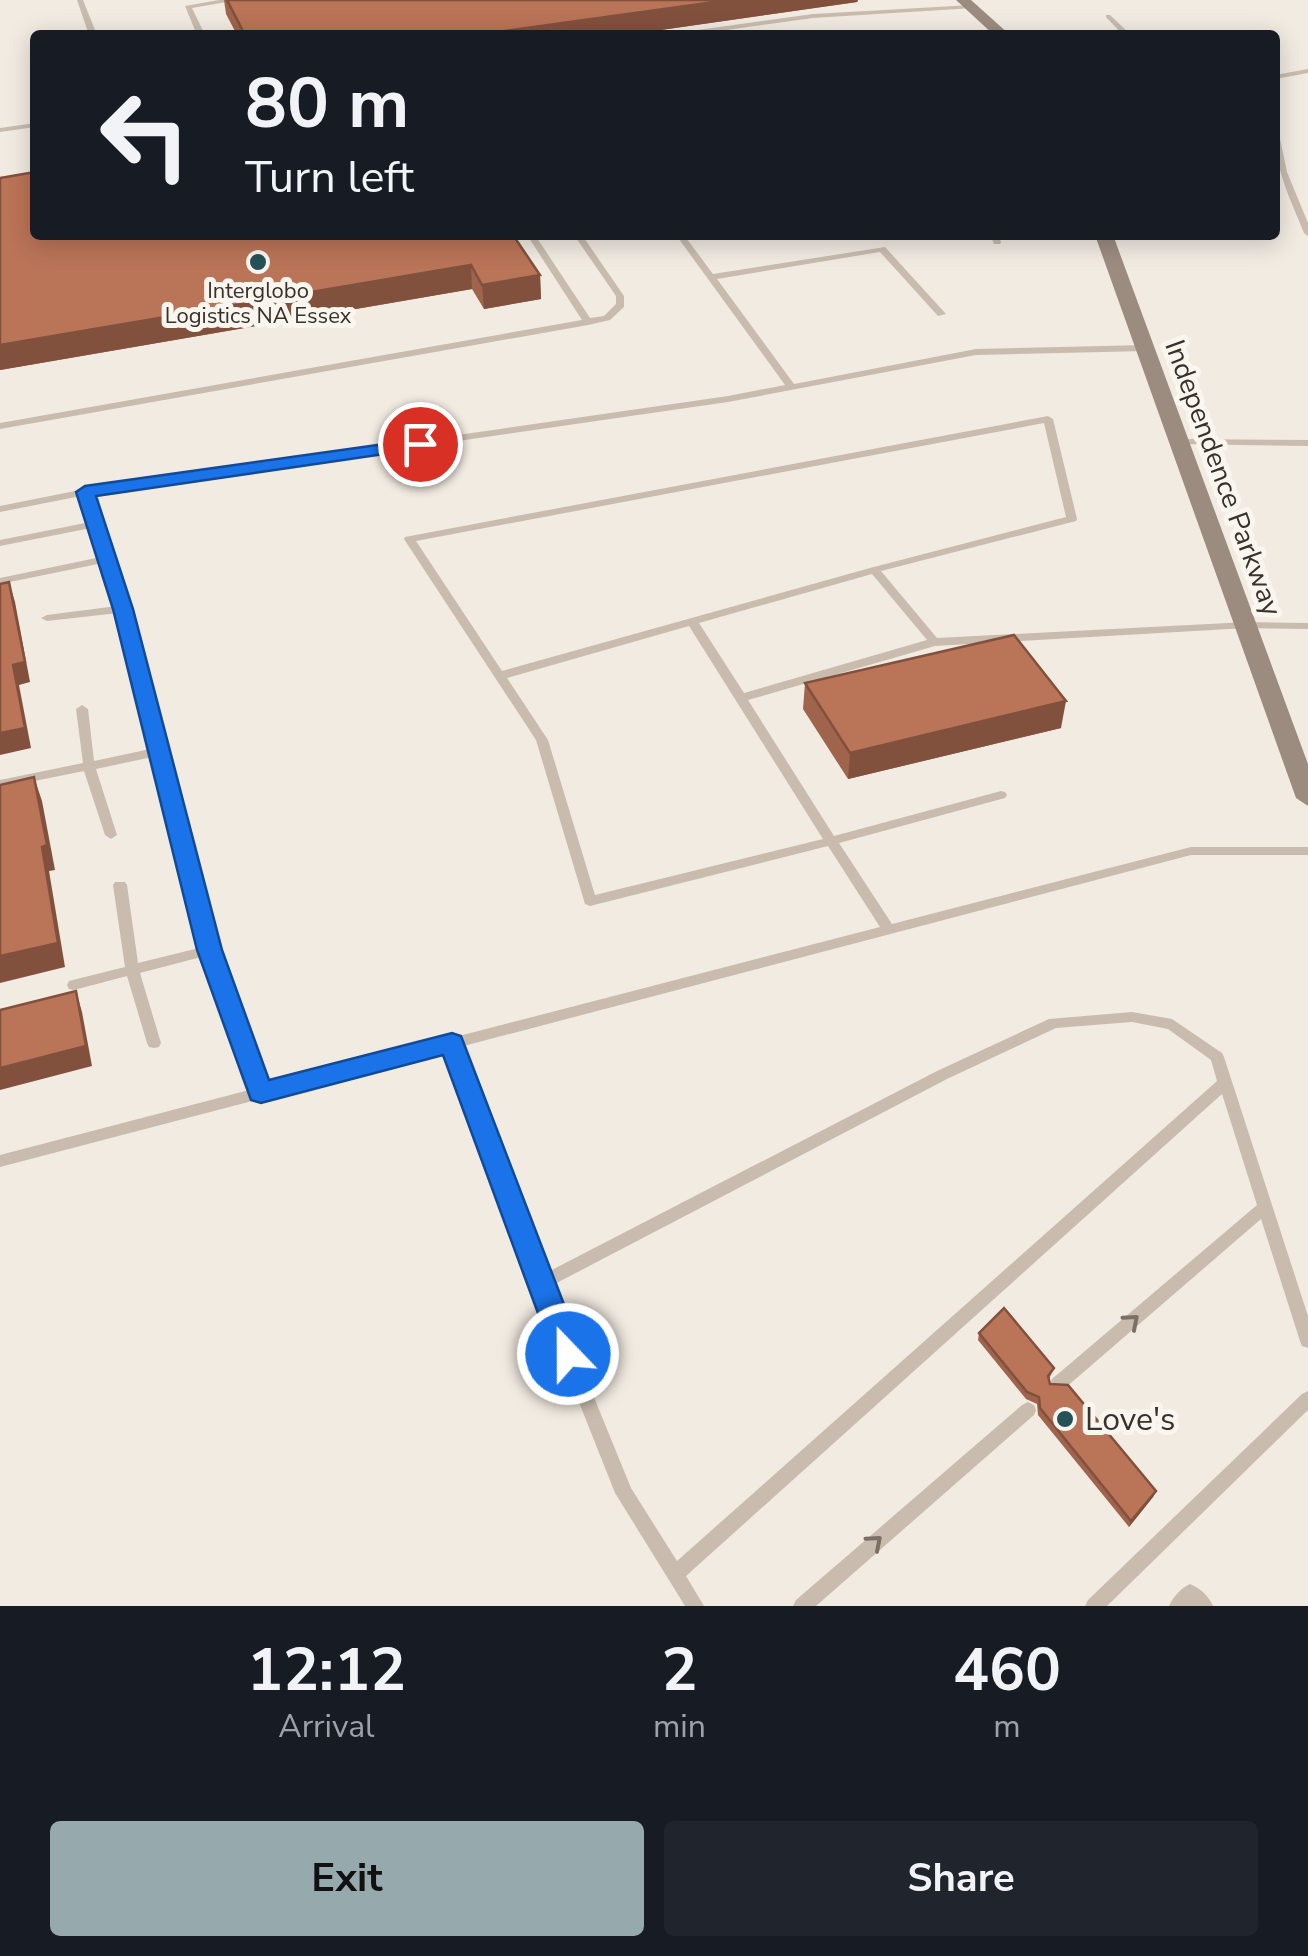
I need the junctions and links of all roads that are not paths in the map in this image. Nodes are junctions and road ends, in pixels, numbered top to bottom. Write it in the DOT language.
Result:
graph roads {
  1 [pos="80,0"];
  2 [pos="235,0"];
  3 [pos="878,0"];
  4 [pos="968,4"];
  5 [pos="891,11"];
  6 [pos="1108,16"];
  7 [pos="92,30"];
  8 [pos="199,30"];
  9 [pos="712,30"];
  10 [pos="997,30"];
  11 [pos="1122,30"];
  12 [pos="1308,71"];
  13 [pos="1280,76"];
  14 [pos="30,125"];
  15 [pos="0,130"];
  16 [pos="1280,158"];
  17 [pos="1307,227"];
  18 [pos="534,240"];
  19 [pos="581,240"];
  20 [pos="684,240"];
  21 [pos="1106,240"];
  22 [pos="711,277"];
  23 [pos="940,314"];
  24 [pos="588,322"];
  25 [pos="1146,348"];
  26 [pos="792,388"];
  27 [pos="0,426"];
  28 [pos="1180,442"];
  29 [pos="1308,442"];
  30 [pos="85,492"];
  31 [pos="0,510"];
  32 [pos="96,524"];
  33 [pos="0,544"];
  34 [pos="107,559"];
  35 [pos="874,570"];
  36 [pos="0,580"];
  37 [pos="123,609"];
  38 [pos="47,618"];
  39 [pos="692,621"];
  40 [pos="1247,625"];
  41 [pos="1308,626"];
  42 [pos="934,642"];
  43 [pos="499,676"];
  44 [pos="741,698"];
  45 [pos="82,710"];
  46 [pos="162,751"];
  47 [pos="89,766"];
  48 [pos="0,784"];
  49 [pos="1000,796"];
  50 [pos="1308,798"];
  51 [pos="112,836"];
  52 [pos="831,841"];
  53 [pos="1308,852"];
  54 [pos="120,885"];
  55 [pos="888,929"];
  56 [pos="210,950"];
  57 [pos="132,970"];
  58 [pos="74,986"];
  59 [pos="154,1043"];
  60 [pos="452,1043"];
  61 [pos="1226,1082"];
  62 [pos="261,1093"];
  63 [pos="0,1161"];
  64 [pos="1266,1206"];
  65 [pos="540,1284"];
  66 [pos="1308,1341"];
  67 [pos="1058,1384"];
  68 [pos="1308,1398"];
  69 [pos="1028,1410"];
  70 [pos="675,1574"];
  71 [pos="695,1606"];
  72 [pos="802,1606"];
  73 [pos="1094,1606"];
  74 [pos="1178,1606"];
  75 [pos="1204,1606"];
  1 -- 7 [label="lane"];
  2 -- 8 [label="lane"];
  3 -- 5 [label="lane"];
  4 -- 5 [label="lane"];
  4 -- 10 [label="main road"];
  5 -- 9 [label="lane"];
  6 -- 11 [label="lane"];
  12 -- 13 [label="lane"];
  14 -- 15 [label="lane"];
  16 -- 17 [label="lane"];
  18 -- 24 [label="lane"];
  19 -- 24 [label="lane"];
  20 -- 22 [label="lane"];
  21 -- 25 [label="main road, Independence Parkway"];
  22 -- 23 [label="lane"];
  22 -- 26 [label="lane"];
  24 -- 27 [label="lane"];
  25 -- 26 [label="lane"];
  25 -- 28 [label="main road, Independence Parkway"];
  26 -- 30 [label="lane"];
  28 -- 29 [label="lane"];
  28 -- 40 [label="main road, Independence Parkway"];
  30 -- 31 [label="lane"];
  30 -- 32 [label="lane"];
  32 -- 33 [label="lane"];
  32 -- 34 [label="lane"];
  34 -- 36 [label="lane"];
  34 -- 37 [label="lane"];
  35 -- 39 [label="lane"];
  35 -- 42 [label="lane"];
  35 -- 43 [label="lane"];
  37 -- 38 [label="lane"];
  37 -- 46 [label="lane"];
  39 -- 43 [label="lane"];
  39 -- 44 [label="lane"];
  40 -- 41 [label="lane"];
  40 -- 42 [label="lane"];
  40 -- 50 [label="main road, Independence Parkway"];
  42 -- 44 [label="lane"];
  43 -- 52 [label="lane"];
  44 -- 52 [label="lane"];
  45 -- 47 [label="lane"];
  46 -- 47 [label="lane"];
  46 -- 56 [label="lane"];
  47 -- 48 [label="lane"];
  47 -- 51 [label="lane"];
  49 -- 52 [label="lane"];
  52 -- 55 [label="lane"];
  53 -- 55 [label="lane"];
  54 -- 57 [label="lane"];
  55 -- 60 [label="lane"];
  56 -- 57 [label="lane"];
  56 -- 62 [label="lane"];
  57 -- 58 [label="lane"];
  57 -- 59 [label="lane"];
  60 -- 62 [label="lane"];
  60 -- 65 [label="lane"];
  61 -- 64 [label="lane"];
  61 -- 65 [label="lane"];
  61 -- 70 [label="lane"];
  62 -- 63 [label="lane"];
  64 -- 66 [label="lane"];
  67 -- 64 [label="lane, one-way"];
  65 -- 70 [label="lane"];
  68 -- 73 [label="lane"];
  72 -- 69 [label="lane, one-way"];
  70 -- 71 [label="lane"];
  74 -- 75 [label="lane"];
}
